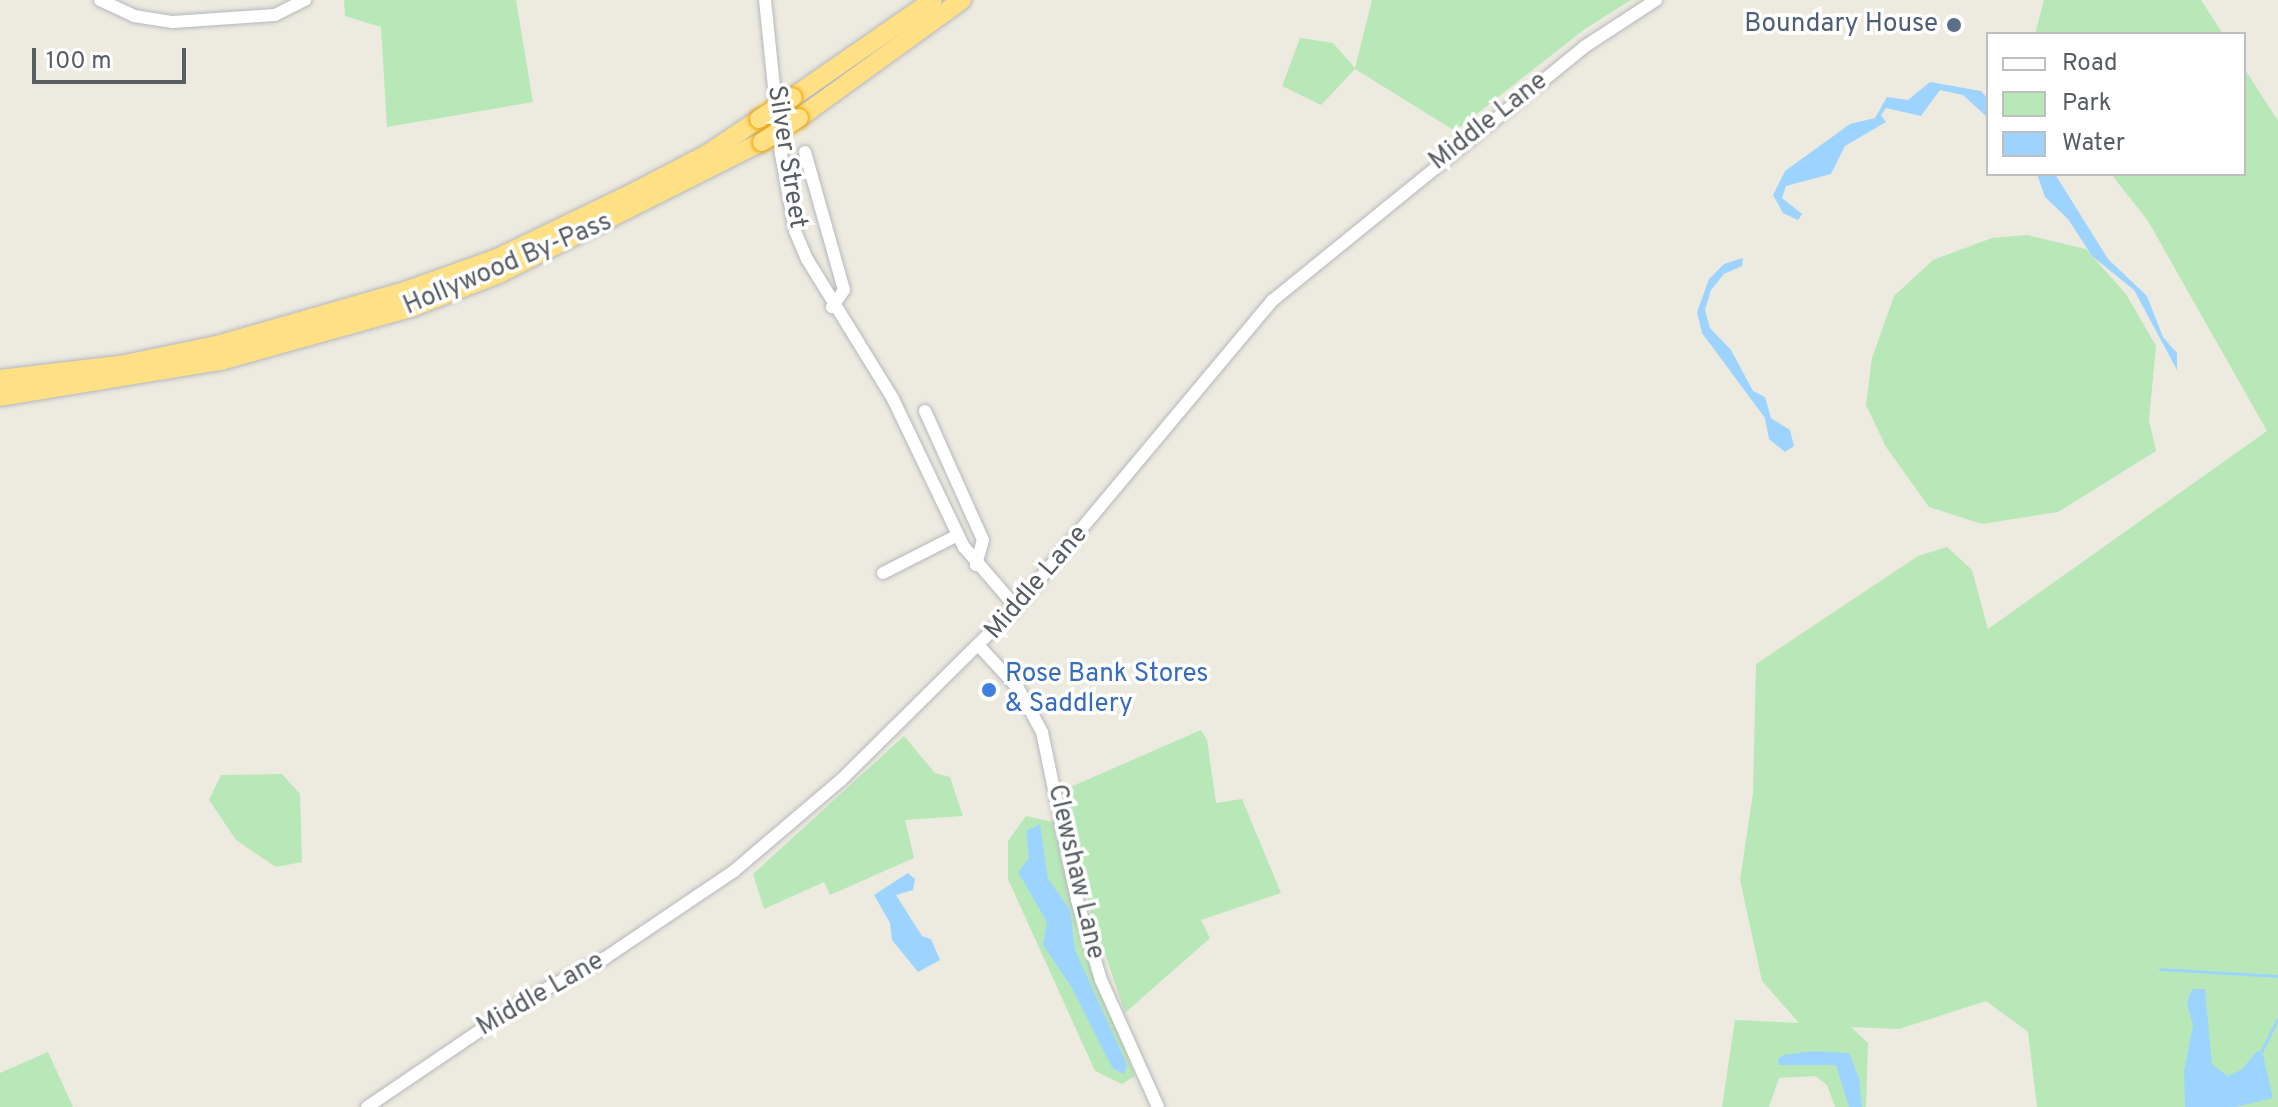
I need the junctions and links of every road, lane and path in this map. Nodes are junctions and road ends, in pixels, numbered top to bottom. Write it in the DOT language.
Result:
graph roads {
  1 [pos="100,0"];
  2 [pos="305,0"];
  3 [pos="765,0"];
  4 [pos="933,0"];
  5 [pos="962,0"];
  6 [pos="1656,0"];
  7 [pos="805,152"];
  8 [pos="832,307"];
  9 [pos="0,379"];
  10 [pos="0,397"];
  11 [pos="925,411"];
  12 [pos="958,535"];
  13 [pos="976,565"];
  14 [pos="883,573"];
  15 [pos="1016,607"];
  16 [pos="980,647"];
  17 [pos="367,1107"];
  18 [pos="1158,1107"];
  1 -- 2 [label="street"];
  3 -- 8 [label="street, Silver Street"];
  4 -- 9 [label="highway, Hollywood By-Pass, bridge"];
  5 -- 10 [label="highway, Hollywood By-Pass, bridge"];
  6 -- 15 [label="street, Middle Lane"];
  7 -- 8 [label="street"];
  8 -- 12 [label="street, Silver Street"];
  11 -- 13 [label="street"];
  12 -- 13 [label="street, Silver Street"];
  12 -- 14 [label="street"];
  13 -- 15 [label="street, Silver Street"];
  15 -- 16 [label="street, Middle Lane"];
  16 -- 17 [label="street, Middle Lane"];
  16 -- 18 [label="street, Clewshaw Lane"];
}
